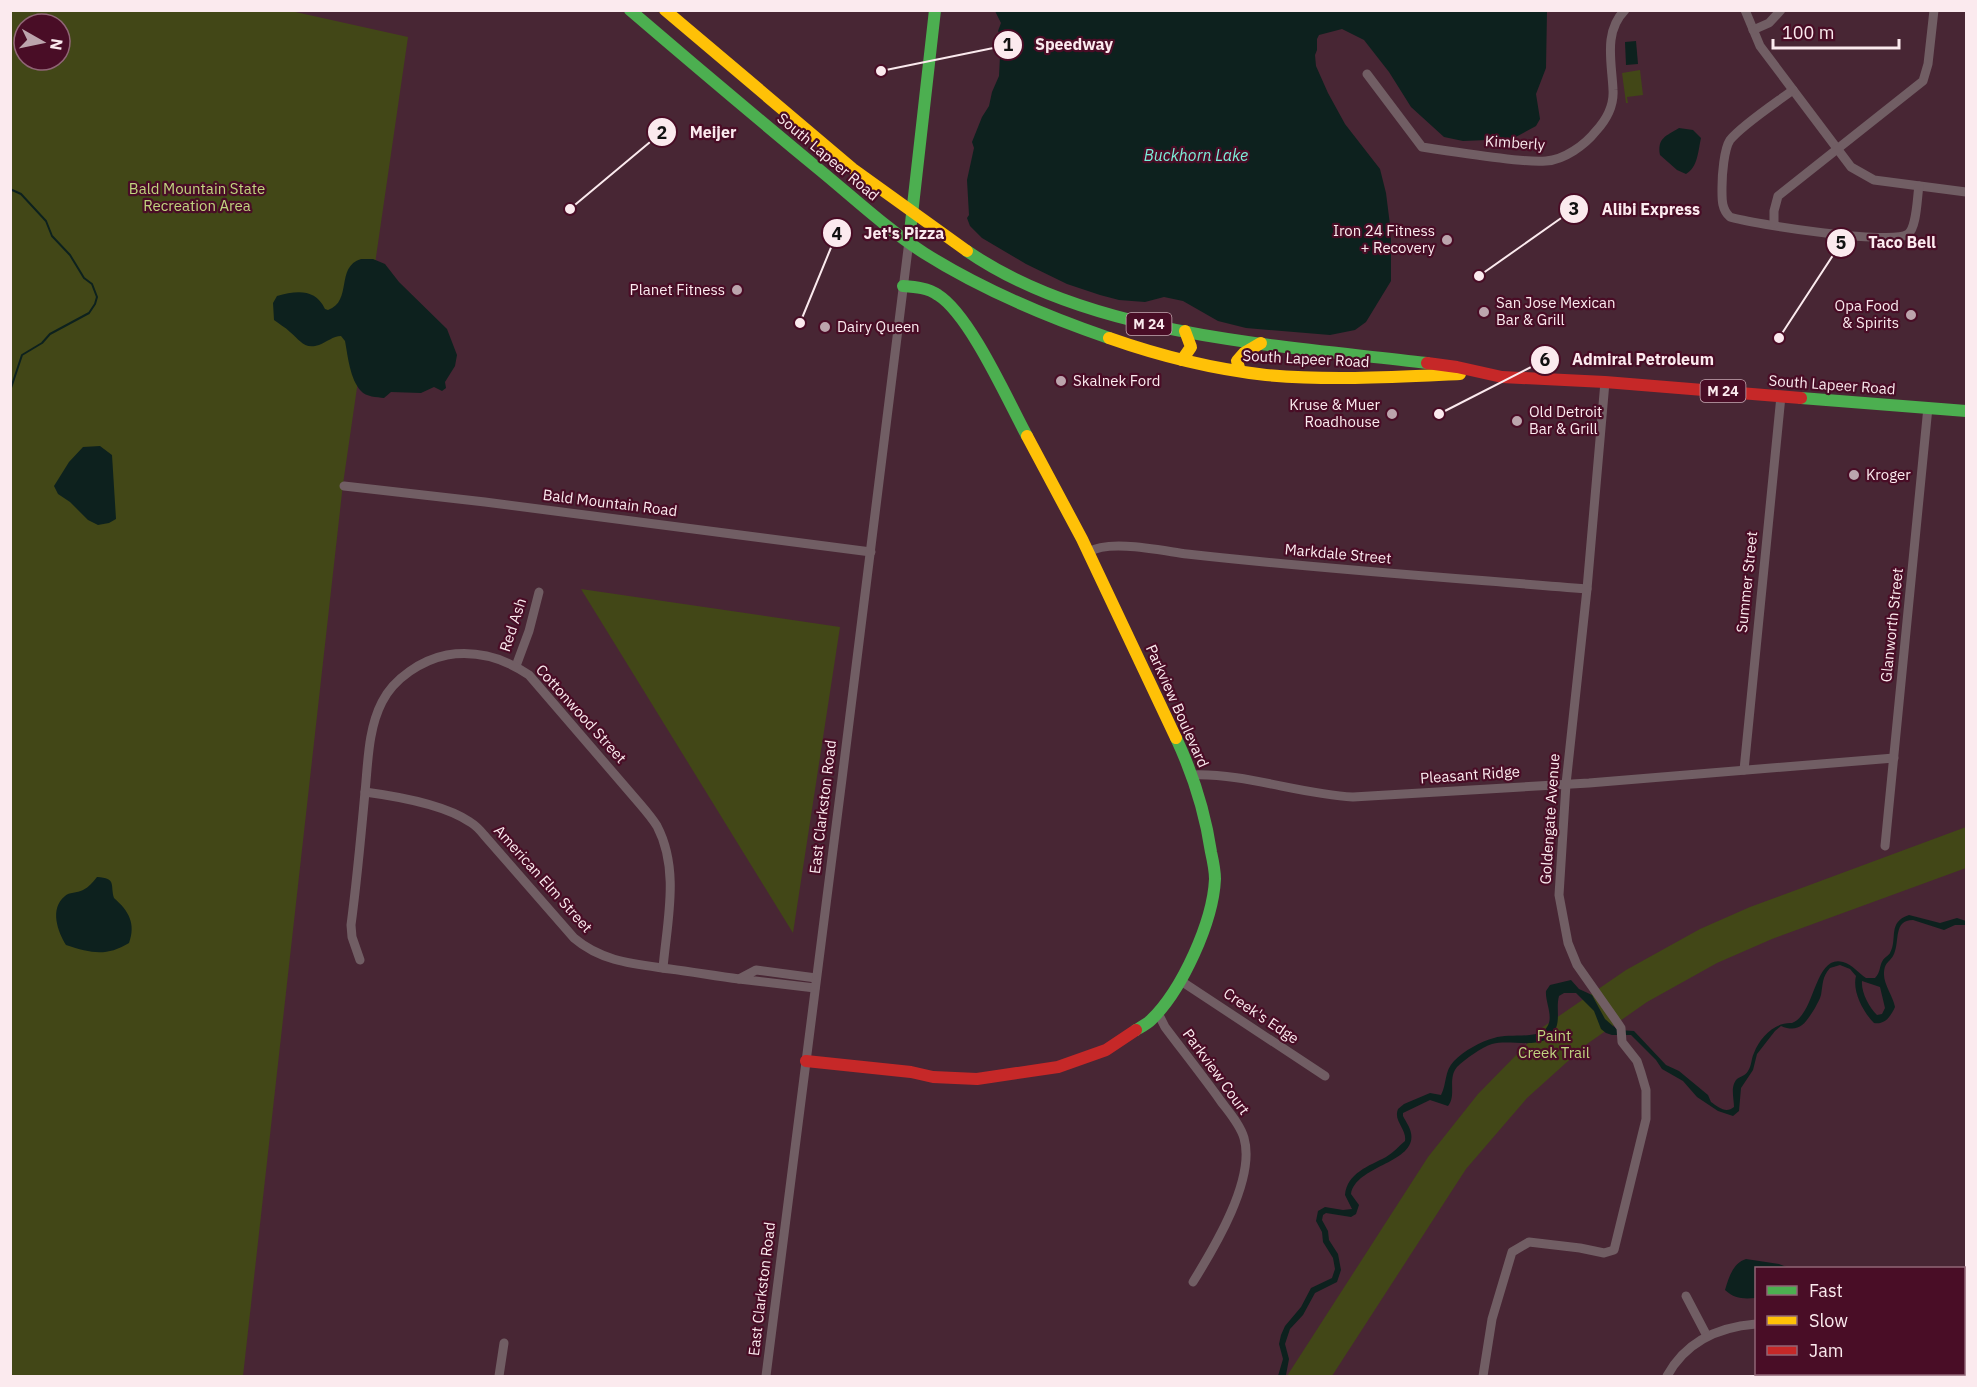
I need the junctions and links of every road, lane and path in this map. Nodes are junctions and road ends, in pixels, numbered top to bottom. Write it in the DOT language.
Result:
graph roads {
  1 [pos="630,10"];
  2 [pos="935,10"];
  3 [pos="1624,10"];
  4 [pos="1745,10"];
  5 [pos="1781,10"];
  6 [pos="1934,10"];
  7 [pos="668,14"];
  8 [pos="1753,30"];
  9 [pos="654,31"];
  10 [pos="1367,74"];
  11 [pos="712,79"];
  12 [pos="1793,90"];
  13 [pos="820,141"];
  14 [pos="1836,149"];
  15 [pos="1919,186"];
  16 [pos="1966,192"];
  17 [pos="912,213"];
  18 [pos="1774,224"];
  19 [pos="909,240"];
  20 [pos="903,286"];
  21 [pos="1185,331"];
  22 [pos="1261,343"];
  23 [pos="1182,360"];
  24 [pos="1240,371"];
  25 [pos="1480,374"];
  26 [pos="1605,382"];
  27 [pos="1781,396"];
  28 [pos="1928,407"];
  29 [pos="1966,411"];
  30 [pos="344,486"];
  31 [pos="871,552"];
  32 [pos="1089,552"];
  33 [pos="1587,589"];
  34 [pos="540,592"];
  35 [pos="516,666"];
  36 [pos="1894,758"];
  37 [pos="1744,770"];
  38 [pos="1192,775"];
  39 [pos="1566,784"];
  40 [pos="365,792"];
  41 [pos="1886,846"];
  42 [pos="360,960"];
  43 [pos="663,968"];
  44 [pos="816,978"];
  45 [pos="739,979"];
  46 [pos="1181,981"];
  47 [pos="815,988"];
  48 [pos="1158,1013"];
  49 [pos="806,1061"];
  50 [pos="1325,1076"];
  51 [pos="1193,1282"];
  52 [pos="1686,1296"];
  53 [pos="1755,1324"];
  54 [pos="1707,1336"];
  55 [pos="504,1343"];
  56 [pos="499,1377"];
  57 [pos="766,1377"];
  58 [pos="1483,1377"];
  59 [pos="1667,1377"];
  1 -- 9 [label="main road, South Lapeer Road / M 24"];
  2 -- 17 [label="main road"];
  3 -- 10 [label="street, Kimberly"];
  4 -- 8 [label="street"];
  5 -- 8 [label="street"];
  6 -- 14 [label="street"];
  7 -- 9 [label="main road"];
  7 -- 13 [label="main road, South Lapeer Road / M 24"];
  8 -- 12 [label="street"];
  9 -- 11 [label="main road, South Lapeer Road / M 24"];
  11 -- 13 [label="main road"];
  11 -- 19 [label="main road, South Lapeer Road / M 24"];
  12 -- 14 [label="street"];
  12 -- 18 [label="street"];
  13 -- 17 [label="main road, South Lapeer Road / M 24"];
  14 -- 15 [label="street"];
  14 -- 18 [label="street"];
  15 -- 16 [label="street"];
  15 -- 18 [label="street"];
  17 -- 19 [label="main road"];
  17 -- 21 [label="main road, South Lapeer Road / M 24"];
  19 -- 20 [label="street, East Clarkston Road"];
  19 -- 23 [label="main road, South Lapeer Road / M 24"];
  20 -- 31 [label="street, East Clarkston Road"];
  20 -- 32 [label="main road, Parkview Boulevard"];
  21 -- 22 [label="main road, South Lapeer Road / M 24"];
  21 -- 23 [label="main road"];
  22 -- 24 [label="main road"];
  22 -- 25 [label="main road, South Lapeer Road / M 24"];
  23 -- 24 [label="main road, South Lapeer Road / M 24"];
  24 -- 25 [label="main road, South Lapeer Road / M 24"];
  25 -- 26 [label="main road, South Lapeer Road / M 24"];
  26 -- 27 [label="main road, South Lapeer Road / M 24"];
  26 -- 33 [label="street, Goldengate Avenue"];
  27 -- 28 [label="main road, South Lapeer Road / M 24"];
  27 -- 37 [label="street, Summer Street"];
  28 -- 29 [label="main road, South Lapeer Road / M 24"];
  28 -- 36 [label="street, Glanworth Street"];
  30 -- 31 [label="street, Bald Mountain Road"];
  31 -- 44 [label="street, East Clarkston Road"];
  32 -- 33 [label="street, Markdale Street"];
  32 -- 38 [label="main road, Parkview Boulevard"];
  33 -- 39 [label="street, Goldengate Avenue"];
  34 -- 35 [label="street, Red Ash"];
  35 -- 40 [label="street, Cottonwood Street"];
  35 -- 43 [label="street, Cottonwood Street"];
  36 -- 37 [label="street, Pleasant Ridge"];
  36 -- 41 [label="street, Glanworth Street"];
  37 -- 39 [label="street, Pleasant Ridge"];
  38 -- 39 [label="street, Pleasant Ridge"];
  38 -- 46 [label="main road, Parkview Boulevard"];
  39 -- 58 [label="street, Goldengate Avenue"];
  40 -- 42 [label="street, Cottonwood Street"];
  40 -- 43 [label="street, American Elm Street"];
  43 -- 45 [label="street, American Elm Street"];
  44 -- 45 [label="street, American Elm Street"];
  44 -- 47 [label="street, East Clarkston Road"];
  45 -- 47 [label="street, American Elm Street"];
  46 -- 48 [label="main road, Parkview Boulevard"];
  46 -- 50 [label="street, Creek's Edge"];
  47 -- 49 [label="street, East Clarkston Road"];
  48 -- 49 [label="main road, Parkview Boulevard"];
  48 -- 51 [label="street, Parkview Court"];
  49 -- 57 [label="street, East Clarkston Road"];
  52 -- 54 [label="street"];
  53 -- 54 [label="street"];
  54 -- 59 [label="street"];
  55 -- 56 [label="street"];
}
